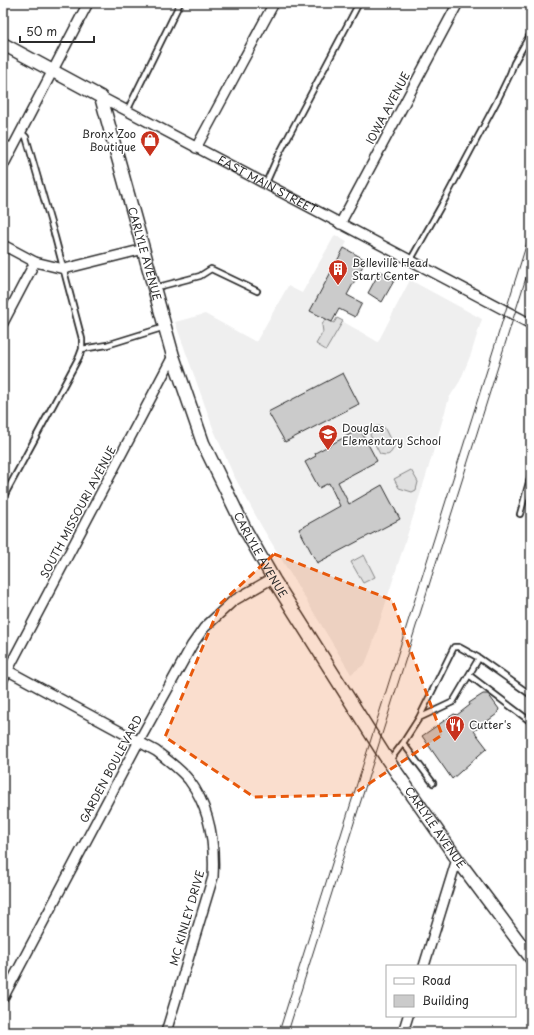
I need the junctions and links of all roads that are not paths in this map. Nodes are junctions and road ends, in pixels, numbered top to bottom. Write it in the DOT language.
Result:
graph roads {
  1 [pos="88,3"];
  2 [pos="180,3"];
  3 [pos="274,3"];
  4 [pos="359,3"];
  5 [pos="458,3"];
  6 [pos="530,36"];
  7 [pos="3,44"];
  8 [pos="53,71"];
  9 [pos="101,97"];
  10 [pos="128,112"];
  11 [pos="21,132"];
  12 [pos="3,142"];
  13 [pos="13,147"];
  14 [pos="196,148"];
  15 [pos="3,166"];
  16 [pos="265,185"];
  17 [pos="340,224"];
  18 [pos="3,245"];
  19 [pos="144,249"];
  20 [pos="410,261"];
  21 [pos="35,262"];
  22 [pos="64,269"];
  23 [pos="154,288"];
  24 [pos="257,291"];
  25 [pos="3,324"];
  26 [pos="531,324"];
  27 [pos="165,327"];
  28 [pos="82,349"];
  29 [pos="173,356"];
  30 [pos="531,474"];
  31 [pos="3,498"];
  32 [pos="520,514"];
  33 [pos="273,578"];
  34 [pos="479,658"];
  35 [pos="4,673"];
  36 [pos="469,675"];
  37 [pos="531,695"];
  38 [pos="419,718"];
  39 [pos="531,722"];
  40 [pos="139,742"];
  41 [pos="403,743"];
  42 [pos="389,761"];
  43 [pos="432,783"];
  44 [pos="458,859"];
  45 [pos="529,952"];
  46 [pos="424,965"];
  47 [pos="3,998"];
  48 [pos="408,1017"];
  49 [pos="166,1032"];
  50 [pos="403,1032"];
  1 -- 8 [label="street"];
  2 -- 10 [label="lane"];
  3 -- 14 [label="street"];
  4 -- 16 [label="lane"];
  5 -- 17 [label="street, IOWA AVENUE"];
  6 -- 20 [label="lane"];
  7 -- 8 [label="main road, EAST MAIN STREET"];
  8 -- 9 [label="main road, EAST MAIN STREET"];
  8 -- 11 [label="street"];
  9 -- 10 [label="street, EAST MAIN STREET"];
  9 -- 19 [label="main road, CARLYLE AVENUE"];
  10 -- 14 [label="street, EAST MAIN STREET"];
  11 -- 13 [label="street"];
  11 -- 22 [label="lane"];
  12 -- 13 [label="lane"];
  13 -- 15 [label="street"];
  14 -- 16 [label="street, EAST MAIN STREET"];
  16 -- 17 [label="street, EAST MAIN STREET"];
  17 -- 20 [label="street, EAST MAIN STREET"];
  18 -- 21 [label="street"];
  19 -- 22 [label="street"];
  19 -- 23 [label="main road, CARLYLE AVENUE"];
  20 -- 26 [label="street, EAST MAIN STREET"];
  21 -- 22 [label="street"];
  21 -- 25 [label="street"];
  22 -- 28 [label="lane"];
  23 -- 24 [label="lane"];
  23 -- 27 [label="main road, CARLYLE AVENUE"];
  27 -- 28 [label="lane"];
  27 -- 29 [label="main road, CARLYLE AVENUE"];
  28 -- 31 [label="lane"];
  29 -- 33 [label="main road, CARLYLE AVENUE"];
  29 -- 35 [label="street, SOUTH MISSOURI AVENUE"];
  30 -- 32 [label="lane"];
  33 -- 40 [label="street, GARDEN BOULEVARD"];
  33 -- 42 [label="main road, CARLYLE AVENUE"];
  34 -- 36 [label="lane"];
  34 -- 37 [label="lane"];
  34 -- 38 [label="lane"];
  35 -- 40 [label="street, MC KINLEY DRIVE"];
  36 -- 38 [label="lane"];
  36 -- 39 [label="lane"];
  38 -- 41 [label="lane"];
  40 -- 47 [label="street, GARDEN BOULEVARD"];
  40 -- 49 [label="street, MC KINLEY DRIVE"];
  41 -- 42 [label="lane"];
  41 -- 43 [label="lane"];
  42 -- 44 [label="main road, CARLYLE AVENUE"];
  44 -- 45 [label="main road, CARLYLE AVENUE"];
  44 -- 46 [label="street"];
  48 -- 50 [label="street"];
}
